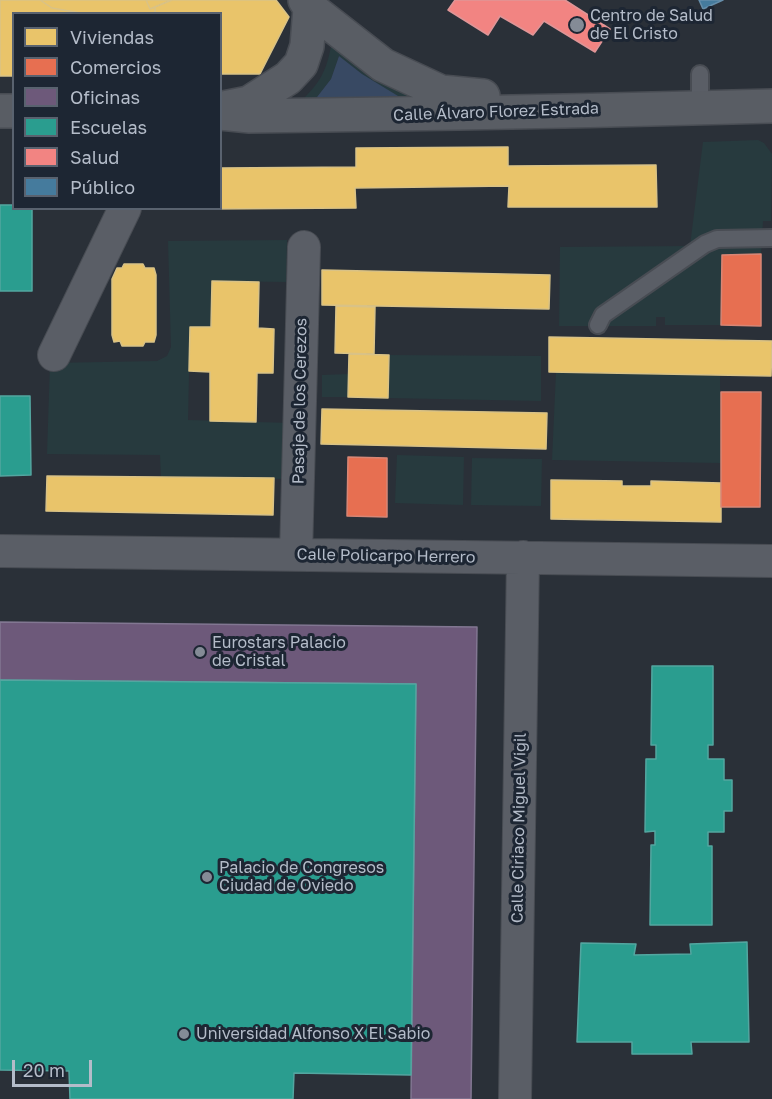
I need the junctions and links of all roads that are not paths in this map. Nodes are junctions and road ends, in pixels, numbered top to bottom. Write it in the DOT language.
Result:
graph roads {
  1 [pos="307,4"];
  2 [pos="700,74"];
  3 [pos="772,106"];
  4 [pos="700,108"];
  5 [pos="222,109"];
  6 [pos="580,109"];
  7 [pos="222,113"];
  8 [pos="124,210"];
  9 [pos="772,238"];
  10 [pos="304,247"];
  11 [pos="598,325"];
  12 [pos="54,356"];
  13 [pos="0,551"];
  14 [pos="296,555"];
  15 [pos="523,557"];
  16 [pos="772,561"];
  17 [pos="515,1099"];
  1 -- 5 [label="main road"];
  1 -- 6 [label="main road"];
  2 -- 4 [label="lane"];
  3 -- 4 [label="main road, Calle Álvaro Florez Estrada"];
  4 -- 6 [label="main road, Calle Álvaro Florez Estrada"];
  6 -- 7 [label="main road, Calle Álvaro Florez Estrada"];
  8 -- 12 [label="street"];
  9 -- 11 [label="lane"];
  10 -- 14 [label="street, Pasaje de los Cerezos"];
  13 -- 14 [label="street, Calle Policarpo Herrero"];
  14 -- 15 [label="street, Calle Policarpo Herrero"];
  15 -- 16 [label="street, Calle Policarpo Herrero"];
  15 -- 17 [label="street, Calle Ciriaco Miguel Vigil"];
}
